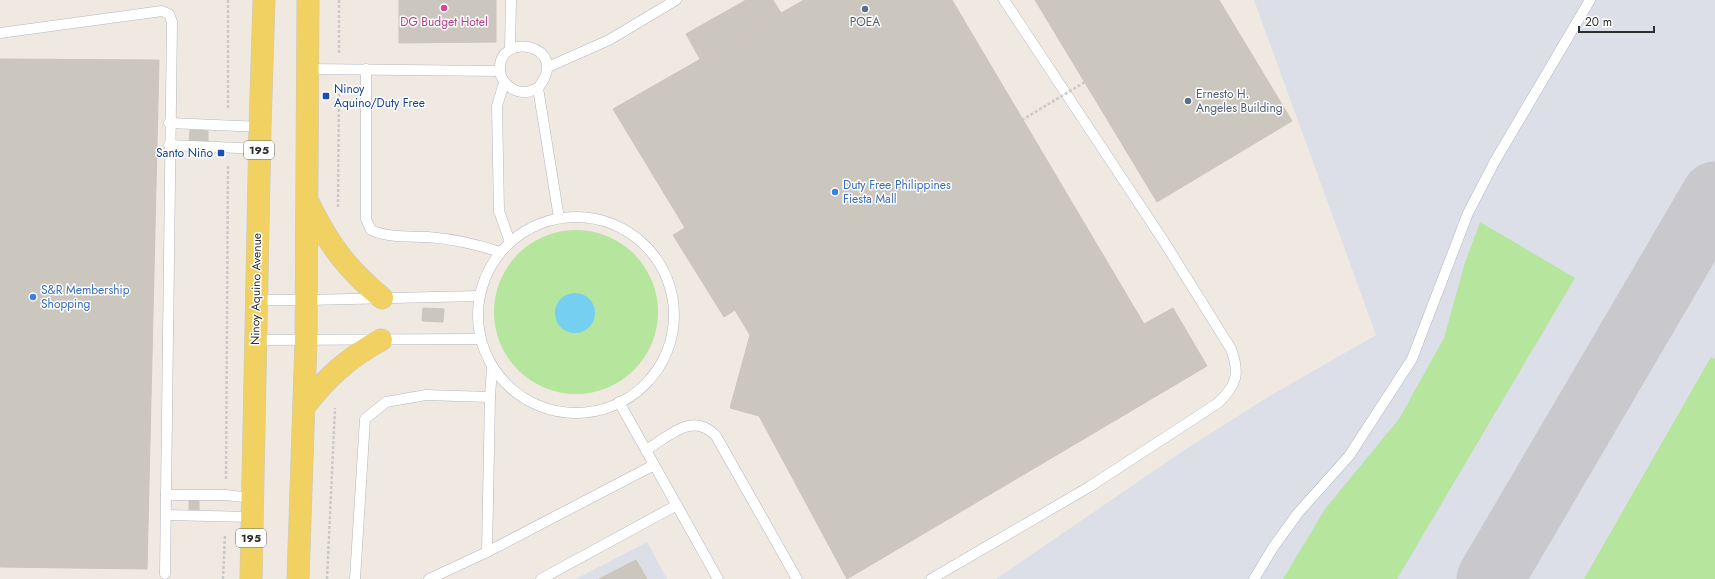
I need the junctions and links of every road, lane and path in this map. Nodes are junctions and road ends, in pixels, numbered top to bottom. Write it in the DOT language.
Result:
graph roads {
  1 [pos="228,0"];
  2 [pos="264,0"];
  3 [pos="308,0"];
  4 [pos="511,0"];
  5 [pos="676,0"];
  6 [pos="1004,0"];
  7 [pos="1590,0"];
  8 [pos="0,33"];
  9 [pos="510,50"];
  10 [pos="548,67"];
  11 [pos="307,69"];
  12 [pos="366,69"];
  13 [pos="500,71"];
  14 [pos="504,82"];
  15 [pos="1085,82"];
  16 [pos="538,88"];
  17 [pos="1022,120"];
  18 [pos="170,123"];
  19 [pos="228,126"];
  20 [pos="260,127"];
  21 [pos="169,145"];
  22 [pos="228,149"];
  23 [pos="259,149"];
  24 [pos="307,199"];
  25 [pos="559,218"];
  26 [pos="510,242"];
  27 [pos="500,252"];
  28 [pos="479,296"];
  29 [pos="382,298"];
  30 [pos="256,300"];
  31 [pos="307,300"];
  32 [pos="480,339"];
  33 [pos="255,340"];
  34 [pos="380,340"];
  35 [pos="306,341"];
  36 [pos="492,367"];
  37 [pos="490,397"];
  38 [pos="619,402"];
  39 [pos="304,407"];
  40 [pos="646,450"];
  41 [pos="654,465"];
  42 [pos="166,495"];
  43 [pos="226,495"];
  44 [pos="676,505"];
  45 [pos="251,508"];
  46 [pos="166,515"];
  47 [pos="225,515"];
  48 [pos="487,552"];
  49 [pos="165,574"];
  50 [pos="223,579"];
  51 [pos="251,579"];
  52 [pos="298,579"];
  53 [pos="355,579"];
  54 [pos="429,579"];
  55 [pos="541,579"];
  56 [pos="718,579"];
  57 [pos="798,579"];
  58 [pos="931,579"];
  59 [pos="1254,579"];
  1 -- 19 [label="path"];
  2 -- 20 [label="main road, Ninoy Aquino Avenue / 195"];
  3 -- 11 [label="main road"];
  4 -- 9 [label="lane"];
  5 -- 10 [label="lane"];
  6 -- 58 [label="lane"];
  7 -- 59 [label="lane"];
  8 -- 18 [label="lane"];
  9 -- 10 [label="lane"];
  9 -- 13 [label="lane"];
  10 -- 16 [label="lane"];
  11 -- 12 [label="lane"];
  11 -- 24 [label="main road"];
  12 -- 13 [label="lane"];
  12 -- 27 [label="lane"];
  13 -- 14 [label="lane"];
  14 -- 16 [label="lane"];
  14 -- 26 [label="lane"];
  15 -- 17 [label="path, bridge"];
  16 -- 25 [label="lane"];
  18 -- 19 [label="lane"];
  18 -- 21 [label="lane"];
  19 -- 20 [label="lane"];
  20 -- 23 [label="main road, Ninoy Aquino Avenue / 195"];
  21 -- 22 [label="lane"];
  21 -- 42 [label="lane"];
  22 -- 23 [label="lane"];
  22 -- 43 [label="path"];
  23 -- 30 [label="main road, Ninoy Aquino Avenue / 195"];
  24 -- 29 [label="main road"];
  24 -- 31 [label="main road"];
  25 -- 26 [label="lane"];
  25 -- 38 [label="lane"];
  26 -- 27 [label="lane"];
  27 -- 28 [label="lane"];
  28 -- 29 [label="lane"];
  28 -- 32 [label="lane"];
  29 -- 31 [label="lane"];
  30 -- 31 [label="lane"];
  30 -- 33 [label="main road, Ninoy Aquino Avenue / 195"];
  31 -- 35 [label="main road"];
  32 -- 34 [label="lane"];
  32 -- 36 [label="lane"];
  33 -- 35 [label="lane"];
  33 -- 45 [label="main road, Ninoy Aquino Avenue / 195"];
  34 -- 35 [label="lane"];
  34 -- 39 [label="main road"];
  35 -- 39 [label="main road"];
  36 -- 37 [label="lane"];
  36 -- 38 [label="lane"];
  37 -- 48 [label="lane"];
  37 -- 53 [label="lane"];
  38 -- 40 [label="lane"];
  39 -- 52 [label="main road"];
  40 -- 41 [label="lane"];
  40 -- 57 [label="lane"];
  41 -- 44 [label="lane"];
  41 -- 48 [label="lane"];
  42 -- 43 [label="lane"];
  42 -- 46 [label="lane"];
  43 -- 45 [label="lane"];
  44 -- 55 [label="lane"];
  44 -- 56 [label="lane"];
  45 -- 47 [label="lane"];
  45 -- 51 [label="main road, Ninoy Aquino Avenue / 195"];
  46 -- 47 [label="lane"];
  46 -- 49 [label="lane"];
  47 -- 50 [label="path"];
  48 -- 54 [label="lane"];
}
